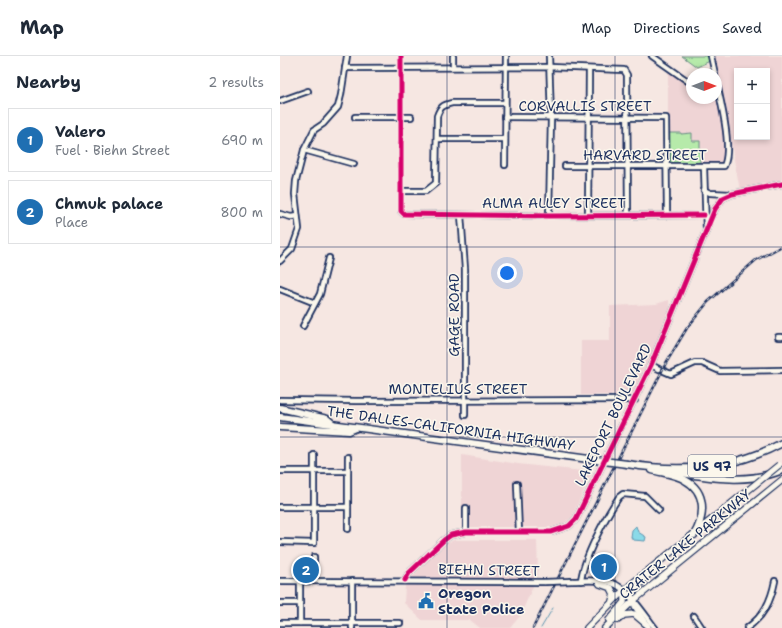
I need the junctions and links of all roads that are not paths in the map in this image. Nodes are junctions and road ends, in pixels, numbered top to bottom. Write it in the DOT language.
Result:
graph roads {
  1 [pos="346,56"];
  2 [pos="401,56"];
  3 [pos="454,56"];
  4 [pos="506,56"];
  5 [pos="549,56"];
  6 [pos="652,56"];
  7 [pos="711,56"];
  8 [pos="453,67"];
  9 [pos="345,68"];
  10 [pos="402,68"];
  11 [pos="506,68"];
  12 [pos="550,68"];
  13 [pos="714,68"];
  14 [pos="589,69"];
  15 [pos="686,80"];
  16 [pos="308,91"];
  17 [pos="280,101"];
  18 [pos="505,103"];
  19 [pos="720,104"];
  20 [pos="356,117"];
  21 [pos="401,117"];
  22 [pos="411,117"];
  23 [pos="505,117"];
  24 [pos="588,117"];
  25 [pos="551,118"];
  26 [pos="627,118"];
  27 [pos="437,139"];
  28 [pos="504,139"];
  29 [pos="304,150"];
  30 [pos="354,164"];
  31 [pos="505,165"];
  32 [pos="565,166"];
  33 [pos="588,166"];
  34 [pos="627,167"];
  35 [pos="666,167"];
  36 [pos="704,167"];
  37 [pos="782,184"];
  38 [pos="704,190"];
  39 [pos="401,191"];
  40 [pos="732,194"];
  41 [pos="280,214"];
  42 [pos="628,214"];
  43 [pos="667,214"];
  44 [pos="461,215"];
  45 [pos="588,215"];
  46 [pos="704,215"];
  47 [pos="298,216"];
  48 [pos="549,216"];
  49 [pos="706,231"];
  50 [pos="329,258"];
  51 [pos="280,261"];
  52 [pos="280,289"];
  53 [pos="315,303"];
  54 [pos="303,326"];
  55 [pos="652,365"];
  56 [pos="782,370"];
  57 [pos="280,400"];
  58 [pos="464,400"];
  59 [pos="635,400"];
  60 [pos="280,408"];
  61 [pos="465,415"];
  62 [pos="280,417"];
  63 [pos="333,424"];
  64 [pos="280,427"];
  65 [pos="356,428"];
  66 [pos="782,443"];
  67 [pos="314,455"];
  68 [pos="348,457"];
  69 [pos="637,466"];
  70 [pos="781,466"];
  71 [pos="280,471"];
  72 [pos="314,471"];
  73 [pos="348,471"];
  74 [pos="782,480"];
  75 [pos="518,484"];
  76 [pos="280,507"];
  77 [pos="314,507"];
  78 [pos="348,507"];
  79 [pos="466,508"];
  80 [pos="659,510"];
  81 [pos="348,530"];
  82 [pos="466,532"];
  83 [pos="519,532"];
  84 [pos="694,535"];
  85 [pos="280,542"];
  86 [pos="314,557"];
  87 [pos="656,565"];
  88 [pos="406,580"];
  89 [pos="280,581"];
  90 [pos="300,581"];
  91 [pos="314,581"];
  92 [pos="352,581"];
  93 [pos="581,581"];
  94 [pos="598,581"];
  95 [pos="775,581"];
  96 [pos="624,590"];
  97 [pos="300,602"];
  98 [pos="633,602"];
  99 [pos="280,603"];
  100 [pos="611,603"];
  101 [pos="694,616"];
  102 [pos="280,623"];
  103 [pos="300,623"];
  104 [pos="400,623"];
  105 [pos="352,626"];
  106 [pos="648,626"];
  107 [pos="749,627"];
  108 [pos="587,628"];
  109 [pos="605,628"];
  110 [pos="655,628"];
  111 [pos="702,628"];
  1 -- 9 [label="street"];
  2 -- 10 [label="street"];
  3 -- 8 [label="street"];
  4 -- 11 [label="street"];
  5 -- 12 [label="street"];
  6 -- 15 [label="street"];
  7 -- 13 [label="street"];
  8 -- 10 [label="street"];
  8 -- 11 [label="street"];
  9 -- 10 [label="street"];
  9 -- 29 [label="street"];
  10 -- 21 [label="street"];
  11 -- 12 [label="street"];
  11 -- 18 [label="street"];
  12 -- 14 [label="street"];
  12 -- 25 [label="street"];
  14 -- 24 [label="street"];
  14 -- 26 [label="street"];
  16 -- 17 [label="street"];
  18 -- 23 [label="street"];
  18 -- 27 [label="street"];
  19 -- 36 [label="street, HARVARD STREET"];
  20 -- 21 [label="street"];
  21 -- 22 [label="street"];
  21 -- 39 [label="street"];
  23 -- 25 [label="street, CORVALLIS STREET"];
  23 -- 28 [label="street"];
  24 -- 25 [label="street, CORVALLIS STREET"];
  24 -- 26 [label="street, CORVALLIS STREET"];
  24 -- 33 [label="street"];
  25 -- 48 [label="street"];
  26 -- 34 [label="street"];
  26 -- 35 [label="street, CORVALLIS STREET"];
  27 -- 28 [label="street"];
  27 -- 39 [label="street"];
  28 -- 31 [label="street"];
  29 -- 30 [label="street"];
  29 -- 47 [label="street"];
  32 -- 33 [label="street, HARVARD STREET"];
  33 -- 34 [label="street, HARVARD STREET"];
  33 -- 45 [label="street"];
  34 -- 35 [label="street, HARVARD STREET"];
  34 -- 42 [label="street"];
  35 -- 36 [label="street, HARVARD STREET"];
  35 -- 43 [label="street"];
  36 -- 38 [label="street"];
  37 -- 40 [label="street, LAKEPORT BOULEVARD"];
  38 -- 40 [label="street"];
  38 -- 46 [label="street"];
  39 -- 44 [label="street, ALMA ALLEY STREET"];
  40 -- 49 [label="street, LAKEPORT BOULEVARD"];
  41 -- 47 [label="street"];
  42 -- 43 [label="street, ALMA ALLEY STREET"];
  42 -- 45 [label="street, ALMA ALLEY STREET"];
  43 -- 46 [label="street, ALMA ALLEY STREET"];
  44 -- 48 [label="street, ALMA ALLEY STREET"];
  44 -- 58 [label="street, GAGE ROAD"];
  45 -- 48 [label="street, ALMA ALLEY STREET"];
  46 -- 49 [label="street"];
  47 -- 51 [label="street"];
  49 -- 55 [label="street, LAKEPORT BOULEVARD"];
  50 -- 53 [label="street"];
  52 -- 53 [label="street"];
  53 -- 54 [label="street"];
  55 -- 56 [label="street"];
  55 -- 59 [label="street, LAKEPORT BOULEVARD"];
  57 -- 58 [label="street, MONTELIUS STREET"];
  58 -- 59 [label="street, MONTELIUS STREET"];
  58 -- 61 [label="street, GAGE ROAD"];
  59 -- 83 [label="street, LAKEPORT BOULEVARD"];
  60 -- 63 [label="highway"];
  62 -- 63 [label="highway, THE DALLES-CALIFORNIA HIGHWAY / US 97"];
  63 -- 65 [label="highway, THE DALLES-CALIFORNIA HIGHWAY / US 97"];
  64 -- 65 [label="highway"];
  65 -- 69 [label="highway, THE DALLES-CALIFORNIA HIGHWAY / US 97, bridge"];
  66 -- 69 [label="highway, THE DALLES-CALIFORNIA HIGHWAY / US 97"];
  67 -- 72 [label="street"];
  68 -- 73 [label="street"];
  69 -- 70 [label="highway, US 97"];
  69 -- 84 [label="highway"];
  70 -- 84 [label="main road, CRATER LAKE PARKWAY, bridge"];
  71 -- 72 [label="street"];
  72 -- 73 [label="street"];
  72 -- 77 [label="street"];
  73 -- 78 [label="street"];
  74 -- 98 [label="main road, CRATER LAKE PARKWAY"];
  75 -- 83 [label="street"];
  76 -- 77 [label="street"];
  77 -- 78 [label="street"];
  77 -- 85 [label="street"];
  78 -- 81 [label="street"];
  79 -- 82 [label="street"];
  80 -- 93 [label="street"];
  82 -- 83 [label="street, LAKEPORT BOULEVARD"];
  82 -- 88 [label="street, LAKEPORT BOULEVARD"];
  84 -- 87 [label="main road, CRATER LAKE PARKWAY"];
  86 -- 91 [label="street"];
  87 -- 96 [label="main road, CRATER LAKE PARKWAY"];
  87 -- 98 [label="main road"];
  88 -- 92 [label="street, BIEHN STREET"];
  88 -- 93 [label="street, BIEHN STREET, bridge"];
  89 -- 90 [label="street, BIEHN STREET"];
  90 -- 91 [label="street, BIEHN STREET"];
  90 -- 97 [label="street"];
  91 -- 92 [label="street, BIEHN STREET"];
  92 -- 105 [label="street"];
  93 -- 94 [label="street, BIEHN STREET"];
  94 -- 96 [label="street, BIEHN STREET"];
  94 -- 100 [label="main road"];
  95 -- 107 [label="street"];
  96 -- 98 [label="street"];
  96 -- 100 [label="main road, CRATER LAKE PARKWAY"];
  96 -- 109 [label="main road"];
  97 -- 99 [label="street"];
  97 -- 103 [label="street"];
  98 -- 106 [label="street"];
  98 -- 109 [label="main road, CRATER LAKE PARKWAY"];
  98 -- 110 [label="street"];
  100 -- 108 [label="main road, CRATER LAKE PARKWAY"];
  101 -- 111 [label="street"];
  102 -- 103 [label="street"];
  103 -- 105 [label="street"];
  104 -- 105 [label="street"];
  106 -- 109 [label="main road"];
}
